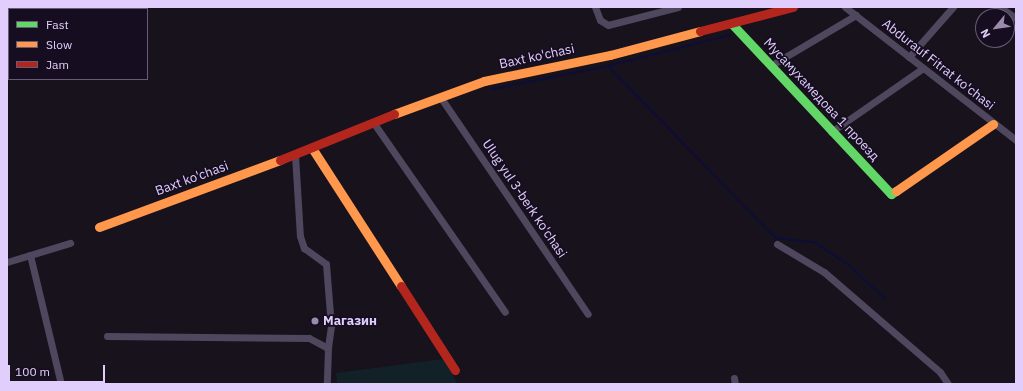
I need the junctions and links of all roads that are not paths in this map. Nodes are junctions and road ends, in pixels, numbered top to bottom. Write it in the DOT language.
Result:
graph roads {
  1 [pos="595,7"];
  2 [pos="678,7"];
  3 [pos="793,7"];
  4 [pos="845,7"];
  5 [pos="953,7"];
  6 [pos="1000,7"];
  7 [pos="856,15"];
  8 [pos="1016,18"];
  9 [pos="732,24"];
  10 [pos="909,56"];
  11 [pos="770,66"];
  12 [pos="923,68"];
  13 [pos="441,98"];
  14 [pos="373,122"];
  15 [pos="993,124"];
  16 [pos="832,132"];
  17 [pos="1016,140"];
  18 [pos="312,148"];
  19 [pos="295,155"];
  20 [pos="99,227"];
  21 [pos="70,243"];
  22 [pos="777,244"];
  23 [pos="30,255"];
  24 [pos="7,262"];
  25 [pos="505,312"];
  26 [pos="588,314"];
  27 [pos="107,336"];
  28 [pos="328,348"];
  29 [pos="455,370"];
  30 [pos="61,384"];
  31 [pos="327,384"];
  32 [pos="948,384"];
  1 -- 2 [label="street"];
  3 -- 9 [label="street, Baxt ko'chasi"];
  4 -- 7 [label="street, Abdurauf Fitrat ko'chasi"];
  5 -- 10 [label="street"];
  6 -- 8 [label="street"];
  7 -- 10 [label="street, Abdurauf Fitrat ko'chasi"];
  7 -- 11 [label="street"];
  9 -- 11 [label="street, Мусамухамедова 1 проезд"];
  9 -- 13 [label="street, Baxt ko'chasi"];
  10 -- 12 [label="street, Abdurauf Fitrat ko'chasi"];
  11 -- 16 [label="street, Мусамухамедова 1 проезд"];
  12 -- 15 [label="street, Abdurauf Fitrat ko'chasi"];
  12 -- 16 [label="street"];
  13 -- 14 [label="street, Baxt ko'chasi"];
  13 -- 26 [label="street, Ulug yul 3-berk ko'chasi"];
  14 -- 18 [label="street, Baxt ko'chasi"];
  14 -- 25 [label="street"];
  15 -- 16 [label="street, Мусамухамедова 1 проезд"];
  15 -- 17 [label="street, Abdurauf Fitrat ko'chasi"];
  18 -- 19 [label="street, Baxt ko'chasi"];
  18 -- 29 [label="street"];
  19 -- 20 [label="street, Baxt ko'chasi"];
  19 -- 28 [label="street"];
  21 -- 23 [label="street"];
  22 -- 32 [label="street"];
  23 -- 24 [label="street"];
  23 -- 30 [label="street"];
  27 -- 28 [label="street"];
  28 -- 31 [label="street"];
}
